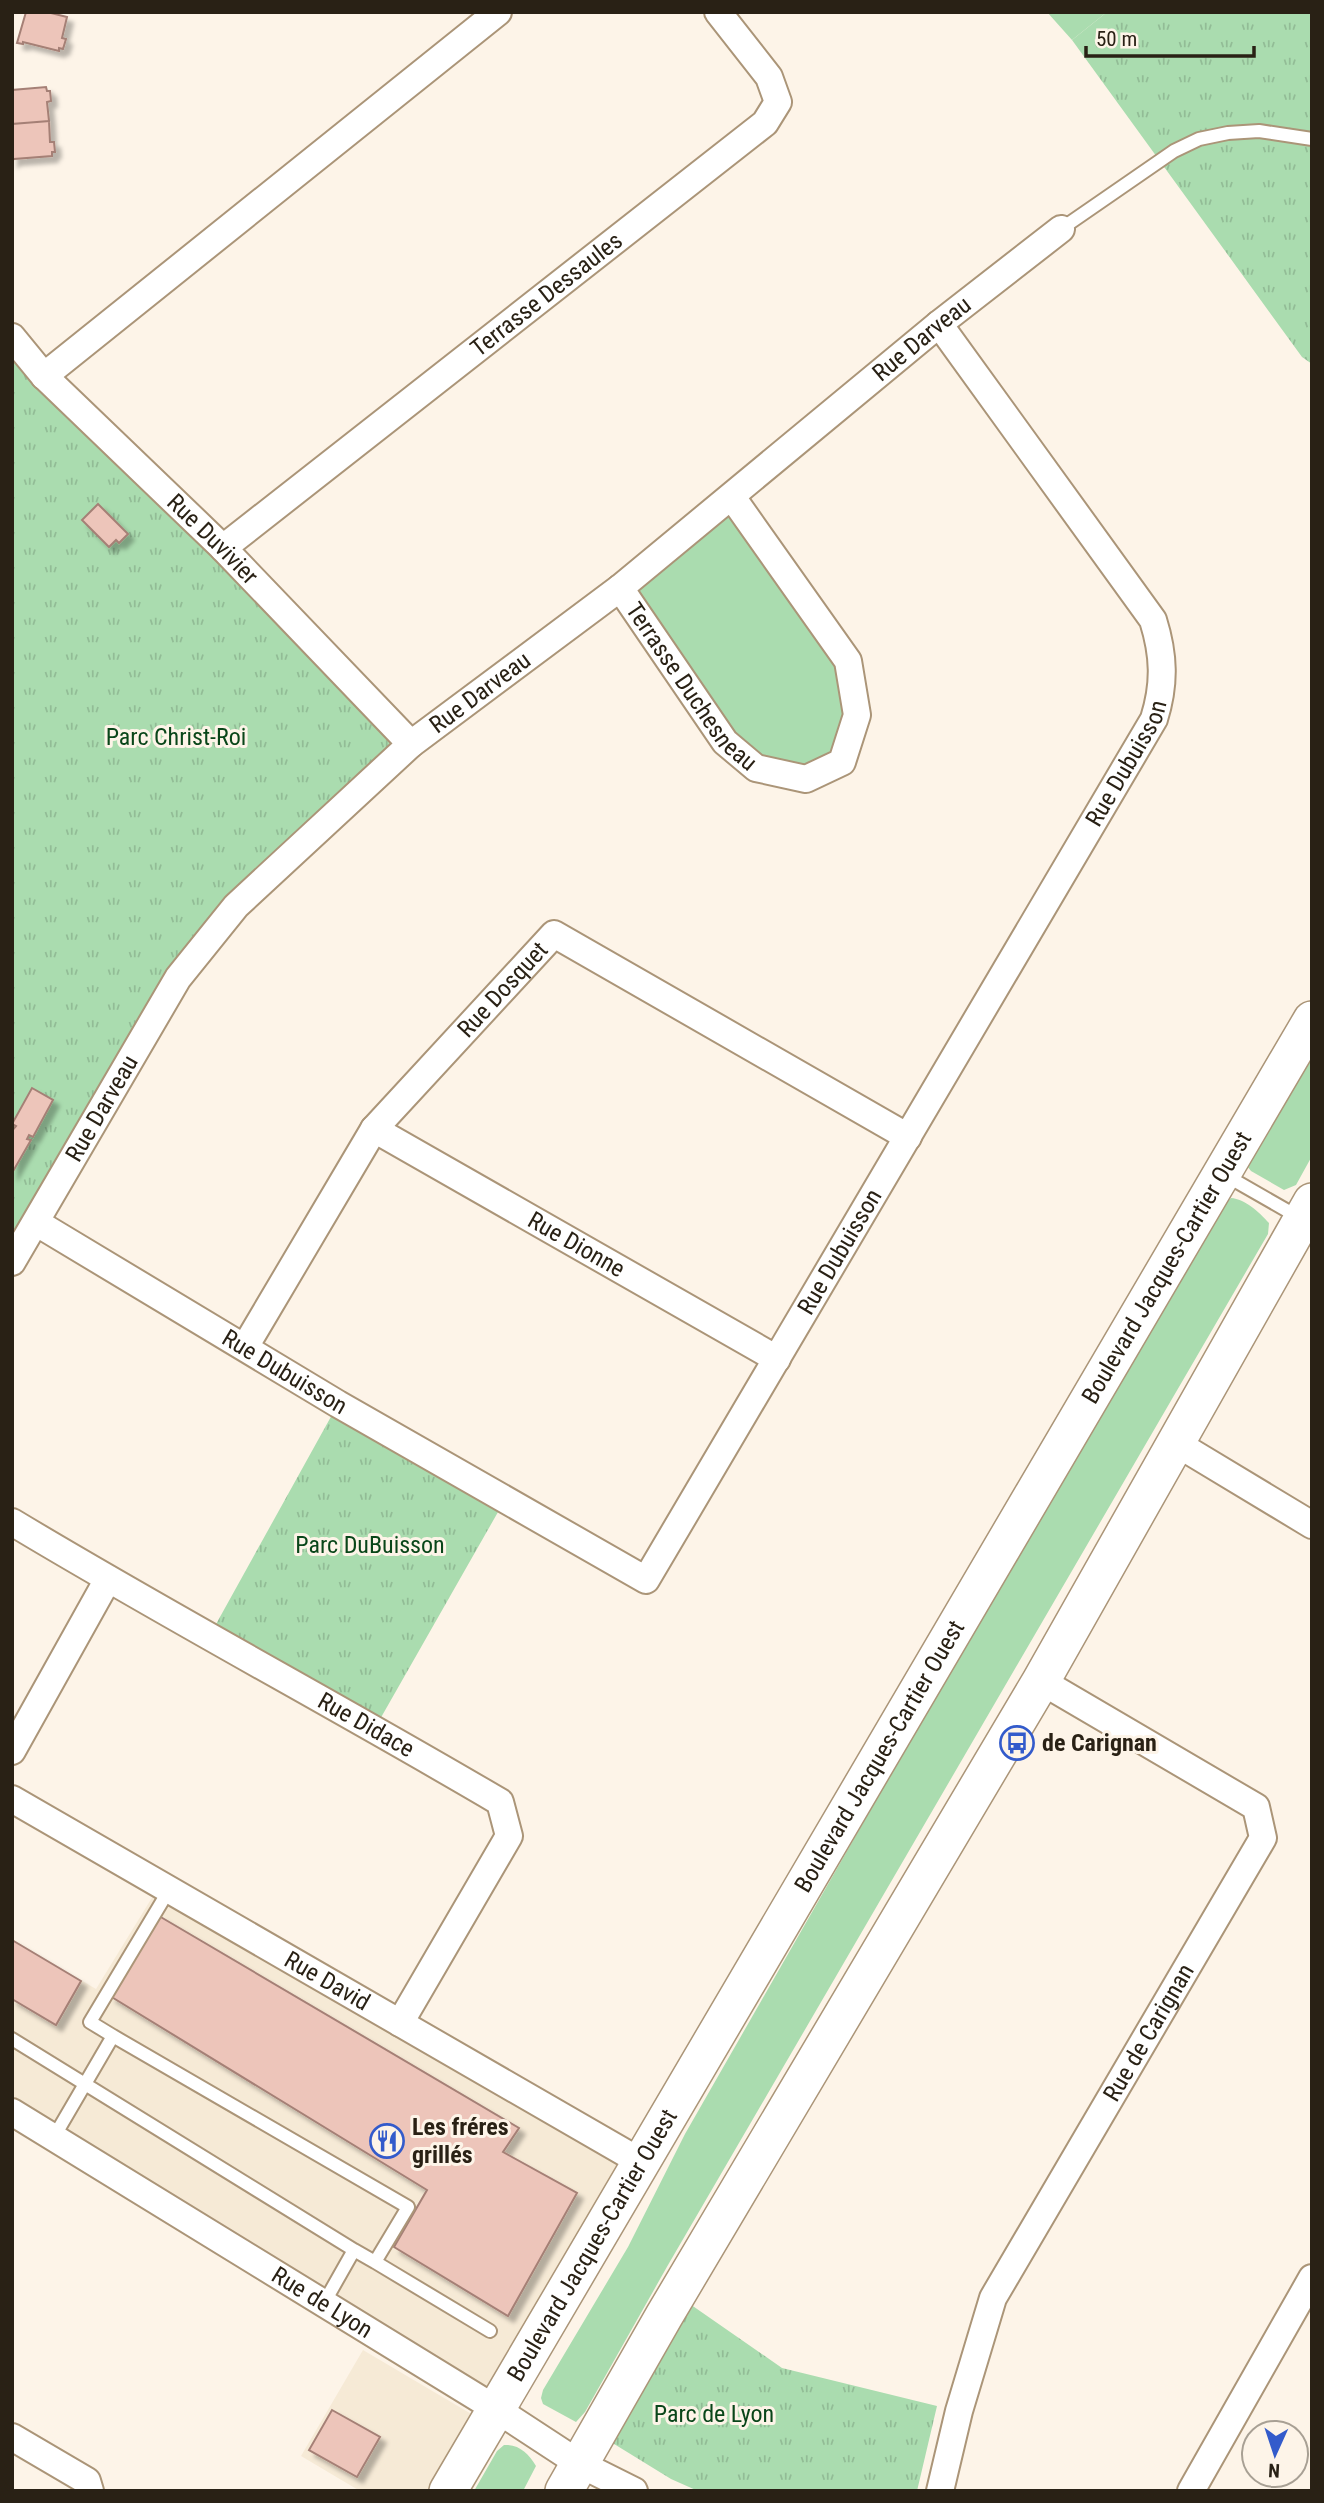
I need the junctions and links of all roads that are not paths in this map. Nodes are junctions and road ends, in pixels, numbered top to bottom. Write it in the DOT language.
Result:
graph roads {
  1 [pos="498,12"];
  2 [pos="718,12"];
  3 [pos="1312,139"];
  4 [pos="1061,229"];
  5 [pos="939,324"];
  6 [pos="12,337"];
  7 [pos="44,376"];
  8 [pos="732,497"];
  9 [pos="223,548"];
  10 [pos="620,588"];
  11 [pos="411,744"];
  12 [pos="1312,1020"];
  13 [pos="374,1129"];
  14 [pos="908,1137"];
  15 [pos="1221,1173"];
  16 [pos="1306,1210"];
  17 [pos="37,1223"];
  18 [pos="12,1262"];
  19 [pos="245,1347"];
  20 [pos="777,1359"];
  21 [pos="1176,1443"];
  22 [pos="12,1522"];
  23 [pos="1312,1525"];
  24 [pos="108,1579"];
  25 [pos="1041,1681"];
  26 [pos="12,1751"];
  27 [pos="12,1799"];
  28 [pos="169,1890"];
  29 [pos="400,2023"];
  30 [pos="113,2036"];
  31 [pos="12,2039"];
  32 [pos="85,2083"];
  33 [pos="12,2112"];
  34 [pos="54,2137"];
  35 [pos="641,2162"];
  36 [pos="354,2250"];
  37 [pos="375,2262"];
  38 [pos="1312,2278"];
  39 [pos="324,2303"];
  40 [pos="1305,2306"];
  41 [pos="490,2331"];
  42 [pos="496,2409"];
  43 [pos="12,2437"];
  44 [pos="572,2477"];
  45 [pos="90,2491"];
  46 [pos="448,2491"];
  47 [pos="634,2491"];
  48 [pos="940,2491"];
  49 [pos="1191,2491"];
  1 -- 7 [label="street"];
  2 -- 9 [label="street, Terrasse Dessaules"];
  3 -- 4 [label="lane"];
  4 -- 5 [label="street, Rue Darveau"];
  5 -- 8 [label="street, Rue Darveau"];
  5 -- 14 [label="street, Rue Dubuisson"];
  6 -- 7 [label="street, Rue Duvivier"];
  7 -- 9 [label="street, Rue Duvivier"];
  8 -- 10 [label="street, Rue Darveau"];
  8 -- 10 [label="street, Terrasse Duchesneau"];
  9 -- 11 [label="street, Rue Duvivier"];
  10 -- 11 [label="street, Rue Darveau"];
  11 -- 17 [label="street, Rue Darveau"];
  12 -- 15 [label="main road, Boulevard Jacques-Cartier Ouest"];
  13 -- 14 [label="street, Rue Dosquet"];
  13 -- 19 [label="street, Rue Dosquet"];
  13 -- 20 [label="street, Rue Dionne"];
  14 -- 20 [label="street, Rue Dubuisson"];
  15 -- 16 [label="lane"];
  15 -- 35 [label="main road, Boulevard Jacques-Cartier Ouest"];
  16 -- 21 [label="main road"];
  17 -- 18 [label="street, Rue Darveau"];
  17 -- 19 [label="street, Rue Dubuisson"];
  19 -- 20 [label="street, Rue Dubuisson"];
  21 -- 23 [label="street"];
  21 -- 25 [label="main road"];
  22 -- 24 [label="street, Rue Didace"];
  24 -- 26 [label="street"];
  24 -- 29 [label="street, Rue Didace"];
  25 -- 44 [label="main road"];
  25 -- 48 [label="street, Rue de Carignan"];
  27 -- 28 [label="street, Rue David"];
  28 -- 29 [label="street, Rue David"];
  28 -- 30 [label="lane"];
  29 -- 35 [label="street, Rue David"];
  30 -- 32 [label="lane"];
  30 -- 37 [label="lane"];
  31 -- 32 [label="lane"];
  32 -- 34 [label="lane"];
  32 -- 36 [label="lane"];
  33 -- 34 [label="street, Rue de Lyon"];
  34 -- 39 [label="street, Rue de Lyon"];
  35 -- 42 [label="main road, Boulevard Jacques-Cartier Ouest"];
  36 -- 37 [label="lane"];
  36 -- 39 [label="lane"];
  37 -- 41 [label="lane"];
  38 -- 40 [label="street"];
  39 -- 42 [label="street, Rue de Lyon"];
  40 -- 49 [label="street"];
  42 -- 44 [label="street, Rue de Lyon"];
  42 -- 46 [label="main road, Boulevard Jacques-Cartier Ouest"];
  43 -- 45 [label="street"];
  44 -- 47 [label="street, Rue de Lyon"];
}
